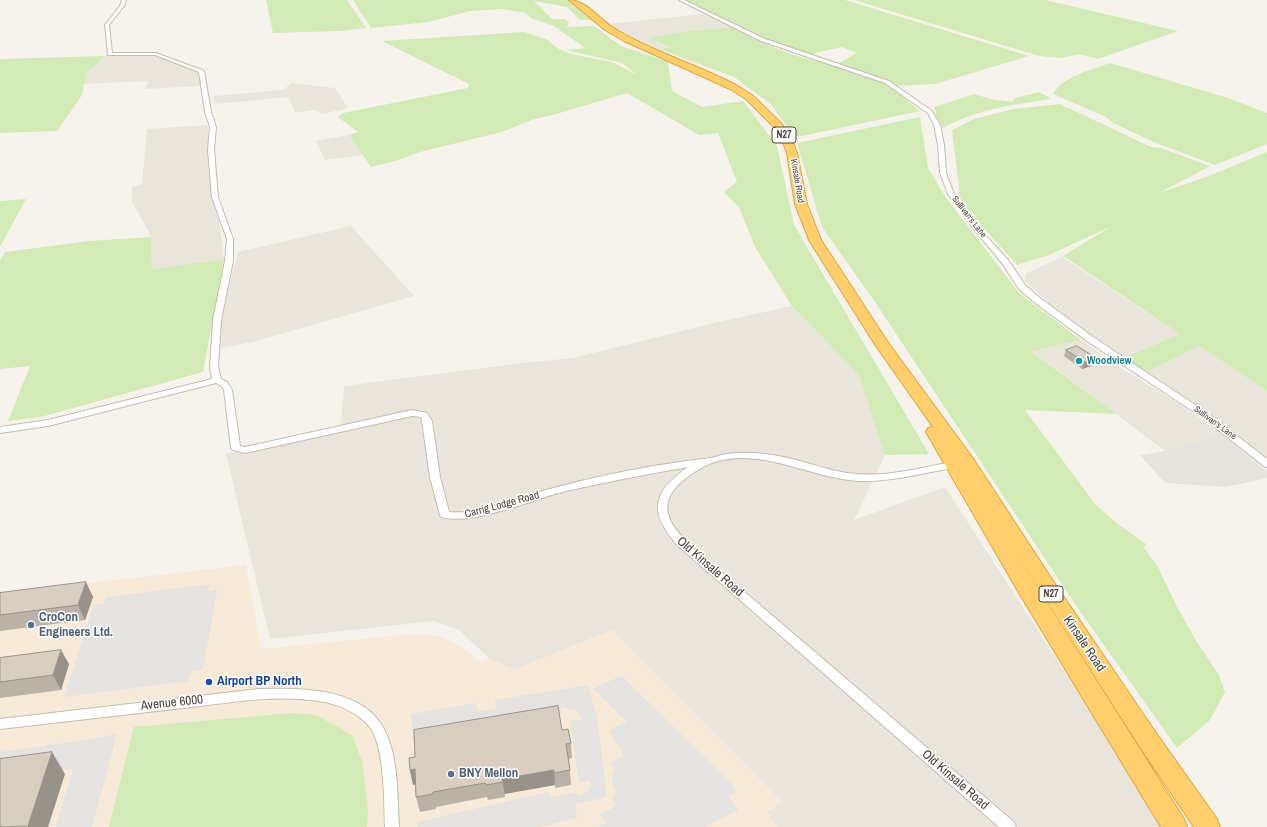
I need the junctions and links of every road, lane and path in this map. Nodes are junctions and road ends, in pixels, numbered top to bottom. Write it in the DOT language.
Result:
graph roads {
  1 [pos="124,0"];
  2 [pos="573,0"];
  3 [pos="680,0"];
  4 [pos="893,361"];
  5 [pos="216,380"];
  6 [pos="0,430"];
  7 [pos="707,461"];
  8 [pos="1267,464"];
  9 [pos="953,465"];
  10 [pos="0,724"];
  11 [pos="392,827"];
  12 [pos="1009,827"];
  13 [pos="1175,827"];
  14 [pos="1208,827"];
  1 -- 5 [label="street"];
  2 -- 4 [label="highway, Kinsale Road / N27"];
  3 -- 8 [label="street, Sullivan's Lane"];
  4 -- 9 [label="highway, Kinsale Road / N27"];
  4 -- 14 [label="highway, Kinsale Road / N27"];
  5 -- 6 [label="street"];
  5 -- 7 [label="street, Carrig Lodge Road"];
  7 -- 9 [label="street, Old Kinsale Road"];
  7 -- 12 [label="street, Old Kinsale Road"];
  9 -- 13 [label="highway, Kinsale Road / N27"];
  10 -- 11 [label="street, Avenue 6000"];
}
